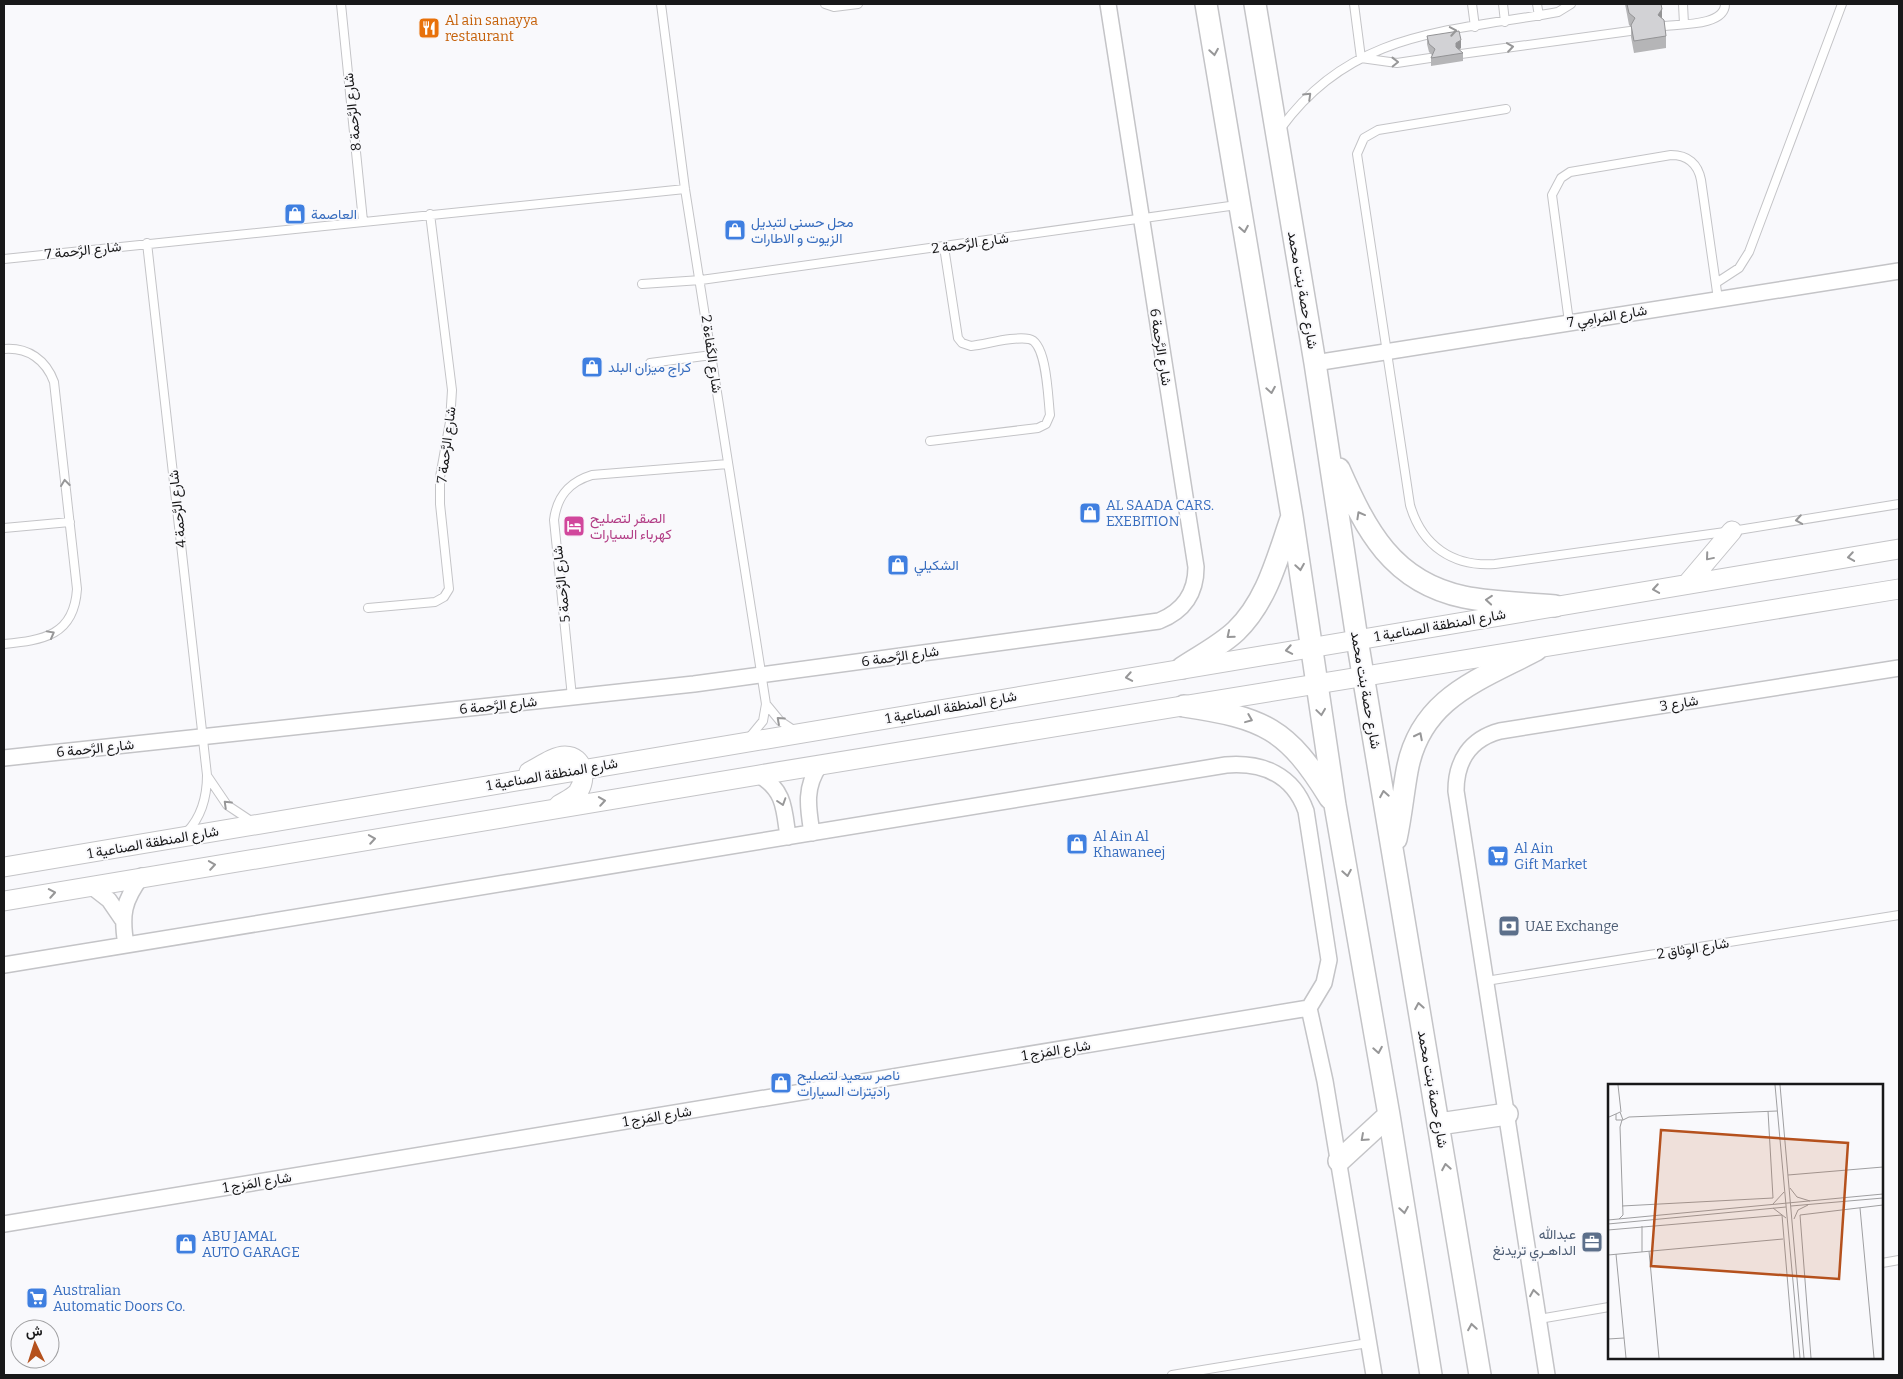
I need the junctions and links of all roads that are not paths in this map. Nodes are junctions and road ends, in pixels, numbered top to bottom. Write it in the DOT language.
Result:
graph roads {
  1 [pos="341,4"];
  2 [pos="661,4"];
  3 [pos="825,4"];
  4 [pos="858,4"];
  5 [pos="1108,4"];
  6 [pos="1206,4"];
  7 [pos="1255,4"];
  8 [pos="1354,4"];
  9 [pos="1472,4"];
  10 [pos="1503,4"];
  11 [pos="1537,4"];
  12 [pos="1571,4"];
  13 [pos="1683,4"];
  14 [pos="1725,4"];
  15 [pos="1842,4"];
  16 [pos="1538,16"];
  17 [pos="1505,22"];
  18 [pos="1684,24"];
  19 [pos="1663,26"];
  20 [pos="1475,27"];
  21 [pos="1630,31"];
  22 [pos="1462,54"];
  23 [pos="1361,58"];
  24 [pos="1430,58"];
  25 [pos="1506,109"];
  26 [pos="1276,134"];
  27 [pos="685,189"];
  28 [pos="1239,205"];
  29 [pos="430,214"];
  30 [pos="1141,218"];
  31 [pos="363,221"];
  32 [pos="147,243"];
  33 [pos="944,247"];
  34 [pos="4,259"];
  35 [pos="1899,271"];
  36 [pos="700,280"];
  37 [pos="1716,283"];
  38 [pos="642,284"];
  39 [pos="1718,299"];
  40 [pos="1569,322"];
  41 [pos="4,349"];
  42 [pos="1386,352"];
  43 [pos="712,355"];
  44 [pos="650,362"];
  45 [pos="1315,363"];
  46 [pos="930,441"];
  47 [pos="1328,444"];
  48 [pos="728,464"];
  49 [pos="1899,504"];
  50 [pos="1292,516"];
  51 [pos="70,522"];
  52 [pos="4,528"];
  53 [pos="1732,531"];
  54 [pos="1899,549"];
  55 [pos="1687,584"];
  56 [pos="1899,589"];
  57 [pos="1555,606"];
  58 [pos="368,608"];
  59 [pos="1357,639"];
  60 [pos="4,644"];
  61 [pos="1312,646"];
  62 [pos="1536,650"];
  63 [pos="1182,668"];
  64 [pos="1899,668"];
  65 [pos="760,675"];
  66 [pos="1364,678"];
  67 [pos="1317,685"];
  68 [pos="572,697"];
  69 [pos="766,704"];
  70 [pos="1184,706"];
  71 [pos="798,732"];
  72 [pos="203,736"];
  73 [pos="745,742"];
  74 [pos="4,758"];
  75 [pos="820,765"];
  76 [pos="582,769"];
  77 [pos="207,775"];
  78 [pos="759,775"];
  79 [pos="1335,805"];
  80 [pos="551,809"];
  81 [pos="258,824"];
  82 [pos="812,833"];
  83 [pos="183,837"];
  84 [pos="788,837"];
  85 [pos="1393,852"];
  86 [pos="4,867"];
  87 [pos="142,876"];
  88 [pos="91,886"];
  89 [pos="4,901"];
  90 [pos="1899,915"];
  91 [pos="122,919"];
  92 [pos="126,945"];
  93 [pos="4,965"];
  94 [pos="1486,981"];
  95 [pos="1310,1008"];
  96 [pos="1507,1114"];
  97 [pos="1389,1115"];
  98 [pos="1439,1124"];
  99 [pos="1339,1160"];
  100 [pos="4,1224"];
  101 [pos="1899,1260"];
  102 [pos="1883,1263"];
  103 [pos="1608,1307"];
  104 [pos="1539,1319"];
  105 [pos="1368,1343"];
  106 [pos="1226,1371"];
  107 [pos="1172,1375"];
  108 [pos="1374,1375"];
  109 [pos="1431,1375"];
  110 [pos="1480,1375"];
  111 [pos="1548,1375"];
  1 -- 31 [label="lane, شارع الرَّحمة 8"];
  2 -- 27 [label="lane, شارع الكَفاءة 2"];
  3 -- 4 [label="lane"];
  5 -- 30 [label="street, شارع الرَّحمة 6"];
  6 -- 28 [label="main road, one-way"];
  7 -- 26 [label="main road, شارع حصة بنت محمد"];
  8 -- 23 [label="lane"];
  9 -- 20 [label="lane"];
  10 -- 17 [label="lane"];
  11 -- 16 [label="lane"];
  12 -- 16 [label="lane"];
  13 -- 18 [label="lane"];
  14 -- 18 [label="lane"];
  15 -- 37 [label="lane"];
  16 -- 17 [label="lane"];
  17 -- 20 [label="lane"];
  18 -- 19 [label="lane"];
  23 -- 20 [label="lane, one-way"];
  22 -- 21 [label="lane, one-way"];
  23 -- 24 [label="lane, one-way"];
  26 -- 23 [label="lane, one-way"];
  25 -- 42 [label="lane"];
  26 -- 45 [label="main road, شارع حصة بنت محمد"];
  27 -- 29 [label="lane, شارع الرَّحمة 7"];
  27 -- 36 [label="lane, شارع الكَفاءة 2"];
  28 -- 30 [label="lane, شارع الرَّحمة 2"];
  28 -- 50 [label="main road, one-way"];
  29 -- 31 [label="lane, شارع الرَّحمة 7"];
  29 -- 58 [label="lane, شارع الرَّحمة 7"];
  30 -- 33 [label="lane, شارع الرَّحمة 2"];
  30 -- 65 [label="street, شارع الرَّحمة 6"];
  31 -- 32 [label="lane, شارع الرَّحمة 7"];
  32 -- 34 [label="lane, شارع الرَّحمة 7"];
  32 -- 72 [label="lane, شارع الرَّحمة 4"];
  33 -- 36 [label="lane, شارع الرَّحمة 2"];
  33 -- 46 [label="lane"];
  35 -- 39 [label="street, شارع المَرامِي 7"];
  36 -- 38 [label="lane, شارع الرَّحمة 2"];
  36 -- 43 [label="lane, شارع الكَفاءة 2"];
  37 -- 39 [label="lane"];
  37 -- 40 [label="lane"];
  39 -- 40 [label="street, شارع المَرامِي 7"];
  40 -- 42 [label="street, شارع المَرامِي 7"];
  51 -- 41 [label="lane, one-way"];
  42 -- 45 [label="street, شارع المَرامِي 7"];
  42 -- 53 [label="lane"];
  43 -- 44 [label="lane"];
  43 -- 48 [label="lane, شارع الكَفاءة 2"];
  45 -- 47 [label="main road, شارع حصة بنت محمد"];
  57 -- 47 [label="main road, one-way"];
  47 -- 59 [label="main road, شارع حصة بنت محمد"];
  48 -- 65 [label="lane, شارع الكَفاءة 2"];
  48 -- 68 [label="lane, شارع الرَّحمة 5"];
  49 -- 53 [label="lane, one-way"];
  50 -- 61 [label="main road, one-way"];
  50 -- 63 [label="main road, one-way"];
  51 -- 52 [label="lane"];
  60 -- 51 [label="lane, one-way"];
  53 -- 55 [label="street, one-way"];
  54 -- 55 [label="street, شارع المنطقة الصناعية 1, one-way"];
  55 -- 57 [label="street, شارع المنطقة الصناعية 1, one-way"];
  56 -- 62 [label="street"];
  57 -- 59 [label="street, شارع المنطقة الصناعية 1"];
  59 -- 61 [label="street, شارع المنطقة الصناعية 1"];
  59 -- 66 [label="main road, شارع حصة بنت محمد"];
  61 -- 63 [label="street, شارع المنطقة الصناعية 1, one-way"];
  61 -- 67 [label="main road"];
  62 -- 66 [label="street"];
  85 -- 62 [label="main road, one-way"];
  63 -- 71 [label="street, شارع المنطقة الصناعية 1, one-way"];
  64 -- 94 [label="street, شارع 3"];
  65 -- 68 [label="street, شارع الرَّحمة 6"];
  65 -- 69 [label="lane, شارع الكَفاءة 2"];
  66 -- 67 [label="street"];
  85 -- 66 [label="main road, شارع حصة بنت محمد, one-way"];
  67 -- 70 [label="street"];
  67 -- 79 [label="main road, one-way"];
  68 -- 72 [label="street, شارع الرَّحمة 6"];
  71 -- 69 [label="lane, one-way"];
  69 -- 73 [label="lane"];
  70 -- 75 [label="street"];
  70 -- 79 [label="main road, one-way"];
  71 -- 73 [label="street, شارع المنطقة الصناعية 1"];
  72 -- 74 [label="street, شارع الرَّحمة 6"];
  72 -- 77 [label="lane, شارع الرَّحمة 4"];
  73 -- 76 [label="street, شارع المنطقة الصناعية 1"];
  75 -- 78 [label="street"];
  75 -- 82 [label="street"];
  76 -- 80 [label="street"];
  76 -- 81 [label="street, شارع المنطقة الصناعية 1"];
  81 -- 77 [label="lane, شارع الرَّحمة 4, one-way"];
  77 -- 83 [label="lane, شارع الرَّحمة 4"];
  80 -- 78 [label="street, one-way"];
  78 -- 84 [label="street, one-way"];
  79 -- 97 [label="main road, one-way"];
  87 -- 80 [label="street, one-way"];
  81 -- 83 [label="street, شارع المنطقة الصناعية 1"];
  82 -- 84 [label="street"];
  82 -- 95 [label="street"];
  83 -- 86 [label="street, شارع المنطقة الصناعية 1"];
  84 -- 92 [label="street"];
  98 -- 85 [label="main road, شارع حصة بنت محمد, one-way"];
  87 -- 88 [label="street"];
  87 -- 91 [label="street"];
  89 -- 88 [label="street, one-way"];
  88 -- 91 [label="street"];
  90 -- 94 [label="lane, شارع الوِثاق 2"];
  91 -- 92 [label="street"];
  92 -- 93 [label="street"];
  94 -- 96 [label="street"];
  95 -- 99 [label="street"];
  95 -- 100 [label="street, شارع المَزج 1"];
  96 -- 98 [label="main road"];
  104 -- 96 [label="street, one-way"];
  97 -- 99 [label="main road, one-way"];
  97 -- 109 [label="main road, one-way"];
  110 -- 98 [label="main road, شارع حصة بنت محمد, one-way"];
  99 -- 105 [label="street"];
  101 -- 102 [label="lane"];
  103 -- 104 [label="lane"];
  104 -- 111 [label="street"];
  105 -- 106 [label="lane"];
  105 -- 108 [label="street"];
  106 -- 107 [label="lane"];
}
